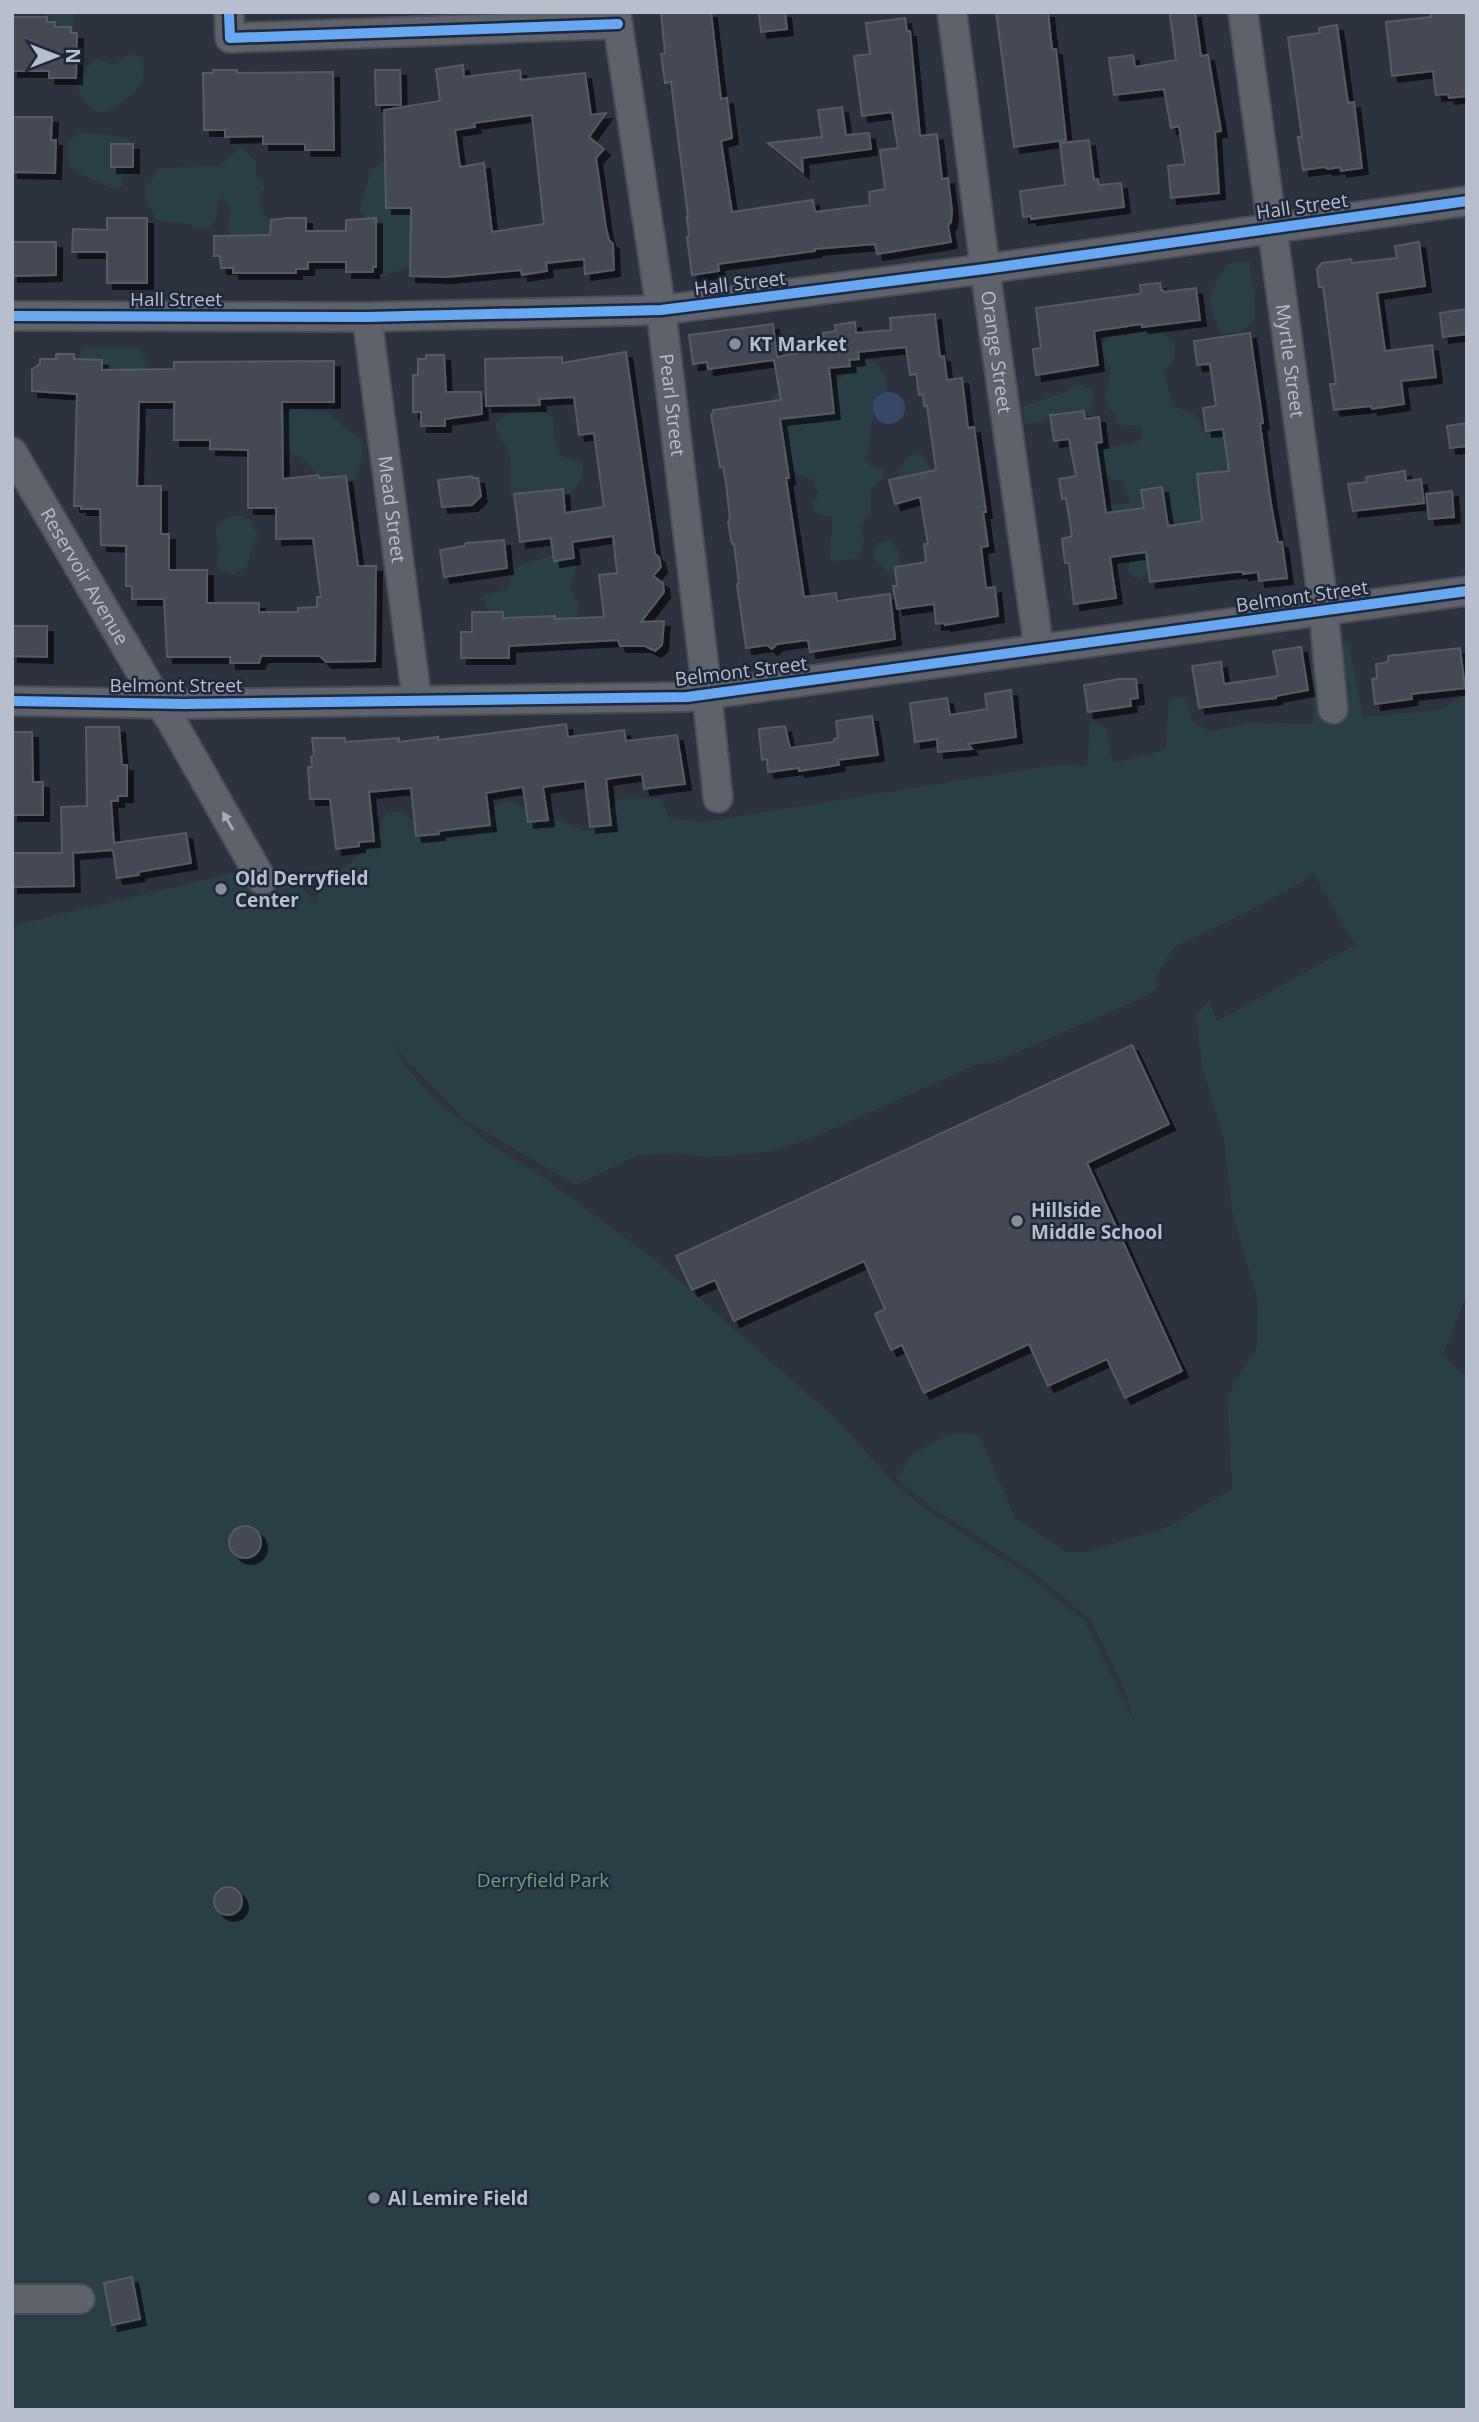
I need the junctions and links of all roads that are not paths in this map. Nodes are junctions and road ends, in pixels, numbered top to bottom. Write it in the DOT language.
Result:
graph roads {
  1 [pos="952,12"];
  2 [pos="1243,12"];
  3 [pos="617,18"];
  4 [pos="230,25"];
  5 [pos="1467,201"];
  6 [pos="1271,228"];
  7 [pos="985,270"];
  8 [pos="661,310"];
  9 [pos="12,317"];
  10 [pos="367,317"];
  11 [pos="12,452"];
  12 [pos="1467,590"];
  13 [pos="1322,611"];
  14 [pos="1039,649"];
  15 [pos="707,695"];
  16 [pos="12,701"];
  17 [pos="417,701"];
  18 [pos="1333,709"];
  19 [pos="165,712"];
  20 [pos="718,799"];
  21 [pos="262,880"];
  22 [pos="12,2299"];
  23 [pos="80,2299"];
  1 -- 7 [label="street, Orange Street"];
  2 -- 6 [label="street, Myrtle Street"];
  3 -- 4 [label="street"];
  3 -- 8 [label="street, Pearl Street"];
  5 -- 6 [label="street, Hall Street"];
  6 -- 7 [label="street, Hall Street"];
  6 -- 13 [label="street, Myrtle Street"];
  7 -- 8 [label="street, Hall Street"];
  7 -- 14 [label="street, Orange Street"];
  8 -- 10 [label="street, Hall Street"];
  8 -- 15 [label="street, Pearl Street"];
  9 -- 10 [label="street, Hall Street"];
  10 -- 17 [label="street, Mead Street"];
  11 -- 19 [label="street, Reservoir Avenue"];
  12 -- 13 [label="street, Belmont Street"];
  13 -- 14 [label="street, Belmont Street"];
  13 -- 18 [label="street, Myrtle Street"];
  14 -- 15 [label="street, Belmont Street"];
  15 -- 17 [label="street, Belmont Street"];
  15 -- 20 [label="street, Pearl Street"];
  16 -- 19 [label="street, Belmont Street"];
  17 -- 19 [label="street, Belmont Street"];
  21 -- 19 [label="street, Reservoir Avenue, one-way"];
  22 -- 23 [label="street"];
}
